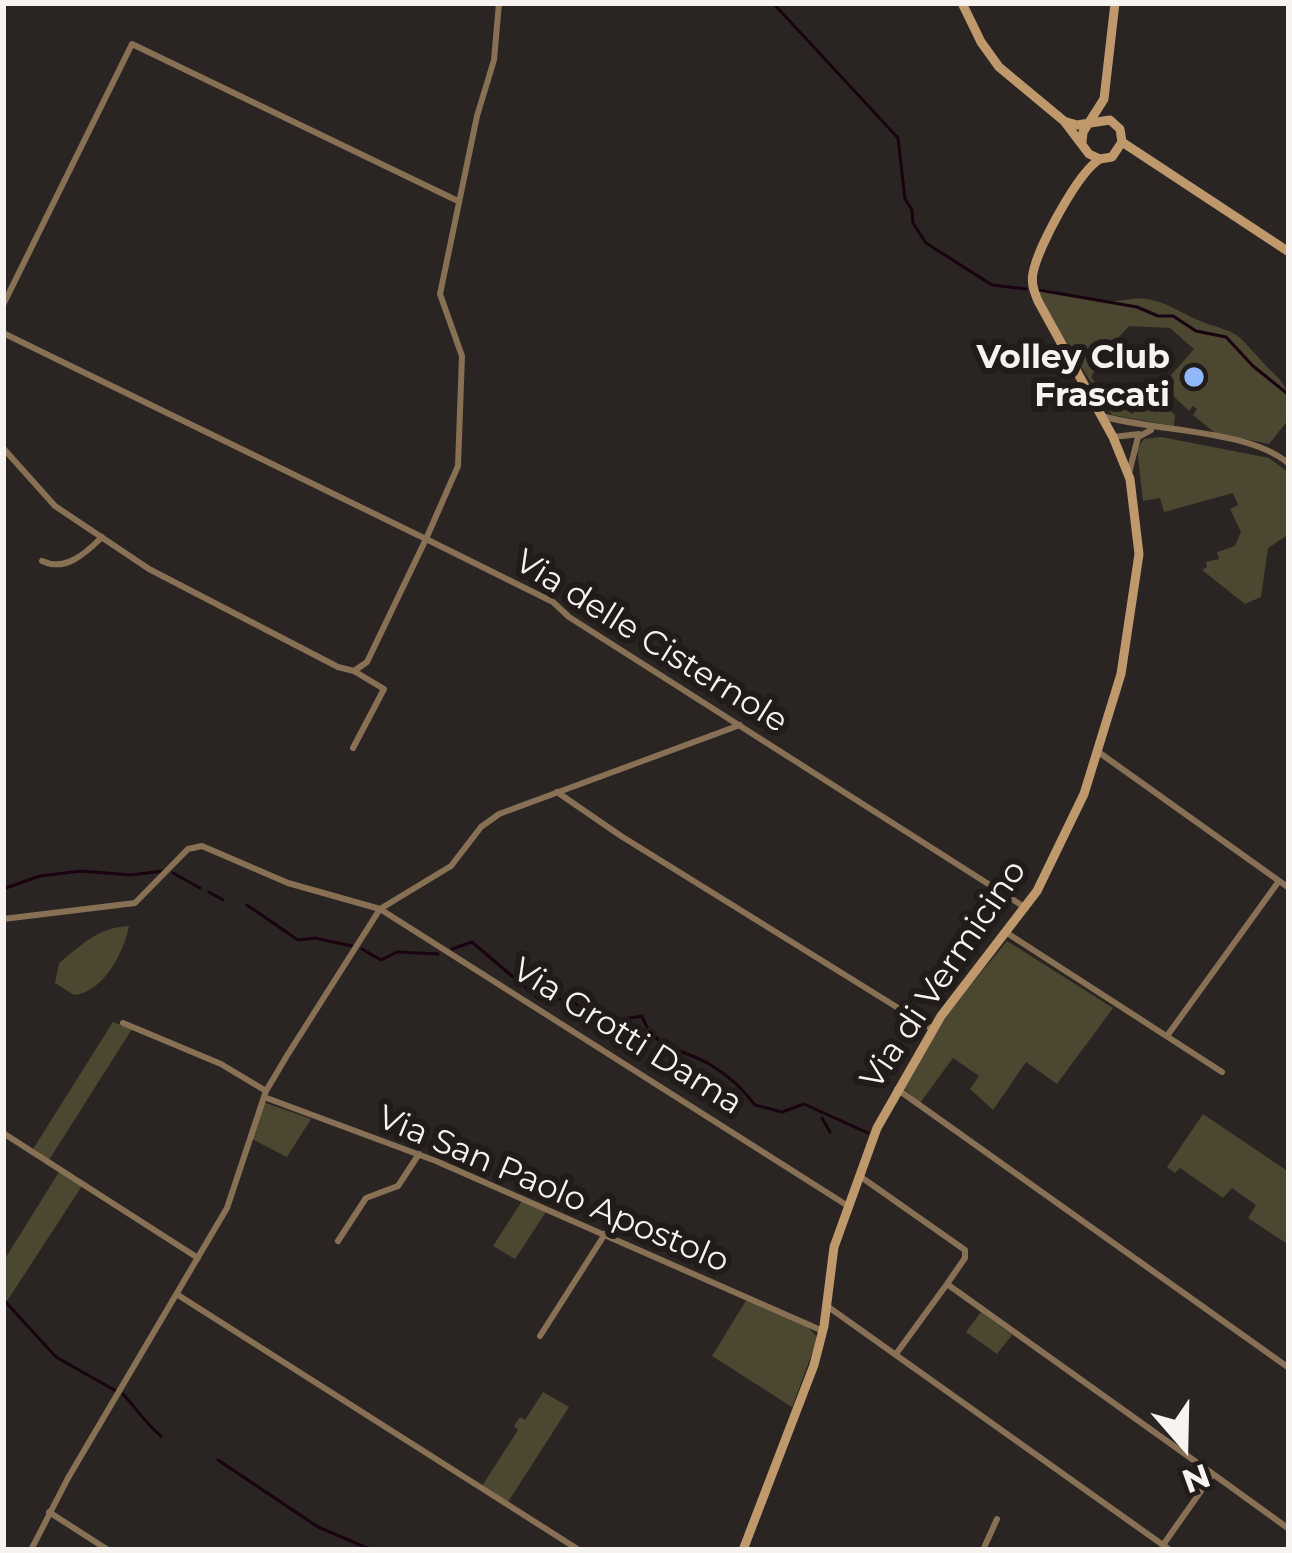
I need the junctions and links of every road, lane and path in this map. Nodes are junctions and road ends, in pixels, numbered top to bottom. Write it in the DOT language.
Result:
graph roads {
  1 [pos="499,3"];
  2 [pos="962,3"];
  3 [pos="1115,3"];
  4 [pos="1104,99"];
  5 [pos="1064,121"];
  6 [pos="1091,122"];
  7 [pos="1116,124"];
  8 [pos="1122,142"];
  9 [pos="1083,145"];
  10 [pos="1100,159"];
  11 [pos="1084,171"];
  12 [pos="458,201"];
  13 [pos="1289,252"];
  14 [pos="3,305"];
  15 [pos="3,333"];
  16 [pos="1102,416"];
  17 [pos="1130,424"];
  18 [pos="1155,429"];
  19 [pos="1144,432"];
  20 [pos="1114,437"];
  21 [pos="3,448"];
  22 [pos="1289,464"];
  23 [pos="1129,473"];
  24 [pos="102,538"];
  25 [pos="426,539"];
  26 [pos="42,561"];
  27 [pos="353,671"];
  28 [pos="740,725"];
  29 [pos="352,748"];
  30 [pos="1097,751"];
  31 [pos="557,792"];
  32 [pos="1279,881"];
  33 [pos="1289,888"];
  34 [pos="1026,908"];
  35 [pos="380,909"];
  36 [pos="3,919"];
  37 [pos="1007,932"];
  38 [pos="123,1023"];
  39 [pos="932,1029"];
  40 [pos="1167,1036"];
  41 [pos="1222,1072"];
  42 [pos="897,1089"];
  43 [pos="265,1094"];
  44 [pos="3,1133"];
  45 [pos="419,1154"];
  46 [pos="860,1176"];
  47 [pos="848,1206"];
  48 [pos="605,1234"];
  49 [pos="338,1241"];
  50 [pos="199,1258"];
  51 [pos="946,1284"];
  52 [pos="178,1295"];
  53 [pos="827,1306"];
  54 [pos="823,1331"];
  55 [pos="540,1336"];
  56 [pos="896,1354"];
  57 [pos="1289,1368"];
  58 [pos="1213,1474"];
  59 [pos="49,1512"];
  60 [pos="997,1519"];
  61 [pos="1289,1529"];
  62 [pos="1167,1548"];
  63 [pos="31,1550"];
  64 [pos="108,1550"];
  65 [pos="579,1550"];
  66 [pos="743,1550"];
  67 [pos="983,1550"];
  1 -- 12 [label="street"];
  2 -- 5 [label="main road"];
  3 -- 4 [label="main road"];
  4 -- 6 [label="main road"];
  4 -- 7 [label="main road"];
  5 -- 6 [label="main road"];
  5 -- 9 [label="main road"];
  6 -- 7 [label="main road"];
  6 -- 9 [label="main road"];
  7 -- 8 [label="main road"];
  8 -- 10 [label="main road"];
  8 -- 13 [label="main road"];
  9 -- 10 [label="main road"];
  9 -- 11 [label="main road"];
  10 -- 11 [label="main road, Via di Vermicino"];
  11 -- 16 [label="main road, Via di Vermicino"];
  12 -- 14 [label="street"];
  12 -- 25 [label="street"];
  15 -- 25 [label="street, Via delle Cisternole"];
  16 -- 17 [label="street"];
  16 -- 20 [label="main road, Via di Vermicino"];
  17 -- 18 [label="street"];
  17 -- 20 [label="street"];
  18 -- 19 [label="street"];
  18 -- 22 [label="street"];
  19 -- 20 [label="street"];
  19 -- 23 [label="street"];
  20 -- 23 [label="main road, Via di Vermicino"];
  21 -- 24 [label="street"];
  23 -- 30 [label="main road, Via di Vermicino"];
  24 -- 26 [label="street"];
  24 -- 27 [label="street"];
  25 -- 27 [label="street"];
  25 -- 28 [label="street, Via delle Cisternole"];
  27 -- 29 [label="street"];
  28 -- 31 [label="street"];
  28 -- 34 [label="street, Via delle Cisternole"];
  30 -- 32 [label="street"];
  30 -- 34 [label="main road, Via di Vermicino"];
  31 -- 35 [label="street"];
  31 -- 39 [label="street"];
  32 -- 33 [label="street"];
  32 -- 40 [label="street"];
  34 -- 37 [label="main road, Via di Vermicino"];
  35 -- 36 [label="street, Via Grotti Dama"];
  35 -- 43 [label="street"];
  35 -- 47 [label="street, Via Grotti Dama"];
  37 -- 39 [label="main road, Via di Vermicino"];
  37 -- 40 [label="street"];
  38 -- 43 [label="street, Via San Paolo Apostolo"];
  39 -- 42 [label="main road, Via di Vermicino"];
  40 -- 41 [label="street"];
  42 -- 46 [label="main road, Via di Vermicino"];
  42 -- 57 [label="street"];
  43 -- 45 [label="street, Via San Paolo Apostolo"];
  43 -- 50 [label="street"];
  44 -- 50 [label="street"];
  45 -- 48 [label="street, Via San Paolo Apostolo"];
  45 -- 49 [label="street"];
  46 -- 47 [label="main road, Via di Vermicino"];
  46 -- 51 [label="street"];
  47 -- 53 [label="main road, Via di Vermicino"];
  48 -- 54 [label="street, Via San Paolo Apostolo"];
  48 -- 55 [label="street"];
  50 -- 52 [label="street"];
  51 -- 56 [label="street"];
  51 -- 58 [label="street"];
  52 -- 59 [label="street"];
  52 -- 65 [label="street"];
  53 -- 54 [label="main road, Via di Vermicino"];
  53 -- 56 [label="street"];
  54 -- 66 [label="main road, Via di Vermicino"];
  56 -- 62 [label="street"];
  58 -- 61 [label="street"];
  58 -- 62 [label="street"];
  59 -- 63 [label="street"];
  59 -- 64 [label="street"];
  60 -- 67 [label="street"];
}
